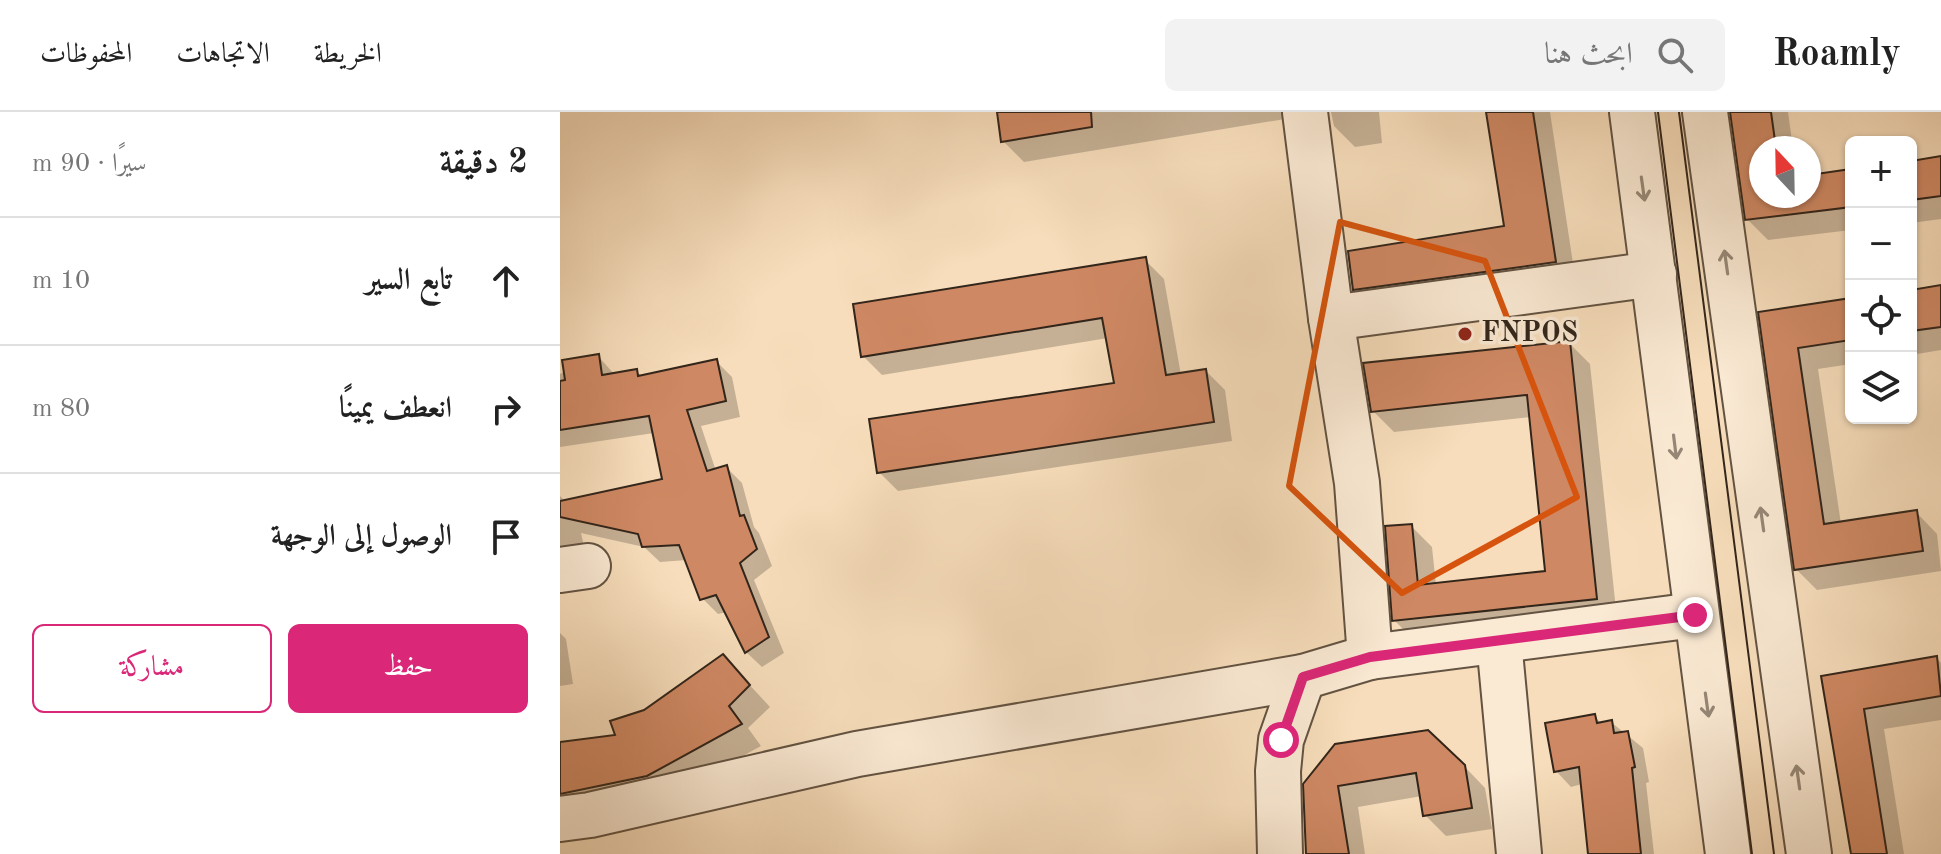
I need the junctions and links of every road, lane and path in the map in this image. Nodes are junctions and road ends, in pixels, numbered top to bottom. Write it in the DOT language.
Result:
graph roads {
  1 [pos="1305,112"];
  2 [pos="1632,112"];
  3 [pos="1705,112"];
  4 [pos="1654,274"];
  5 [pos="1331,318"];
  6 [pos="1695,615"];
  7 [pos="1499,641"];
  8 [pos="1370,657"];
  9 [pos="1303,677"];
  10 [pos="560,819"];
  11 [pos="1280,854"];
  12 [pos="1519,854"];
  13 [pos="1728,854"];
  14 [pos="1809,854"];
  1 -- 5 [label="street"];
  2 -- 4 [label="street, one-way"];
  14 -- 3 [label="street, one-way"];
  4 -- 5 [label="street"];
  4 -- 6 [label="street, one-way"];
  5 -- 8 [label="street"];
  6 -- 7 [label="street"];
  6 -- 13 [label="street, one-way"];
  7 -- 8 [label="street"];
  7 -- 12 [label="street"];
  8 -- 9 [label="street"];
  9 -- 10 [label="street"];
  9 -- 11 [label="street"];
}
